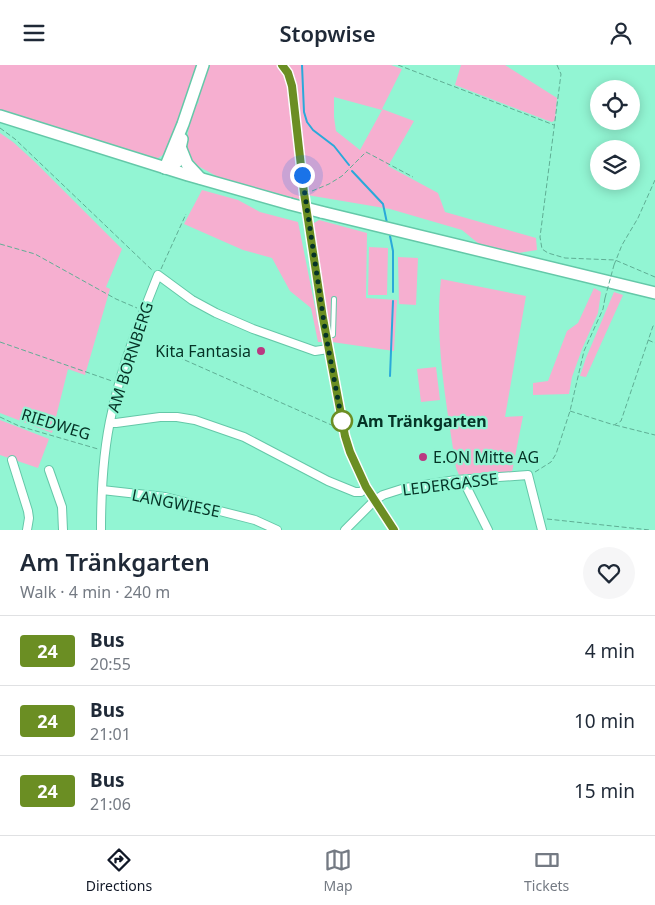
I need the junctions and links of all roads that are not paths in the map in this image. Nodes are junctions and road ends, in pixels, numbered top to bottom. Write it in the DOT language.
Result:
graph roads {
  1 [pos="203,65"];
  2 [pos="282,65"];
  3 [pos="0,116"];
  4 [pos="184,124"];
  5 [pos="181,149"];
  6 [pos="165,168"];
  7 [pos="201,179"];
  8 [pos="655,293"];
  9 [pos="334,299"];
  10 [pos="326,336"];
  11 [pos="328,349"];
  12 [pos="110,423"];
  13 [pos="12,460"];
  14 [pos="49,470"];
  15 [pos="465,480"];
  16 [pos="366,487"];
  17 [pos="102,490"];
  18 [pos="375,501"];
  19 [pos="27,530"];
  20 [pos="63,530"];
  21 [pos="101,530"];
  22 [pos="277,530"];
  23 [pos="345,530"];
  24 [pos="394,530"];
  25 [pos="488,530"];
  26 [pos="542,530"];
  1 -- 4 [label="main road"];
  2 -- 10 [label="street"];
  3 -- 6 [label="main road"];
  4 -- 5 [label="main road"];
  4 -- 6 [label="main road"];
  5 -- 6 [label="main road"];
  5 -- 7 [label="main road"];
  6 -- 7 [label="main road"];
  7 -- 8 [label="main road, bridge"];
  9 -- 10 [label="lane"];
  10 -- 11 [label="street"];
  11 -- 12 [label="street, AM BORNBERG"];
  11 -- 16 [label="street"];
  12 -- 16 [label="street"];
  12 -- 17 [label="street, AM BORNBERG"];
  13 -- 19 [label="street"];
  14 -- 20 [label="street"];
  15 -- 18 [label="street, LEDERGASSE"];
  15 -- 25 [label="street"];
  15 -- 26 [label="street, LEDERGASSE"];
  16 -- 18 [label="street"];
  17 -- 21 [label="street, AM BORNBERG"];
  17 -- 22 [label="street, LANGWIESE"];
  18 -- 23 [label="street, LEDERGASSE"];
  18 -- 24 [label="street"];
}
